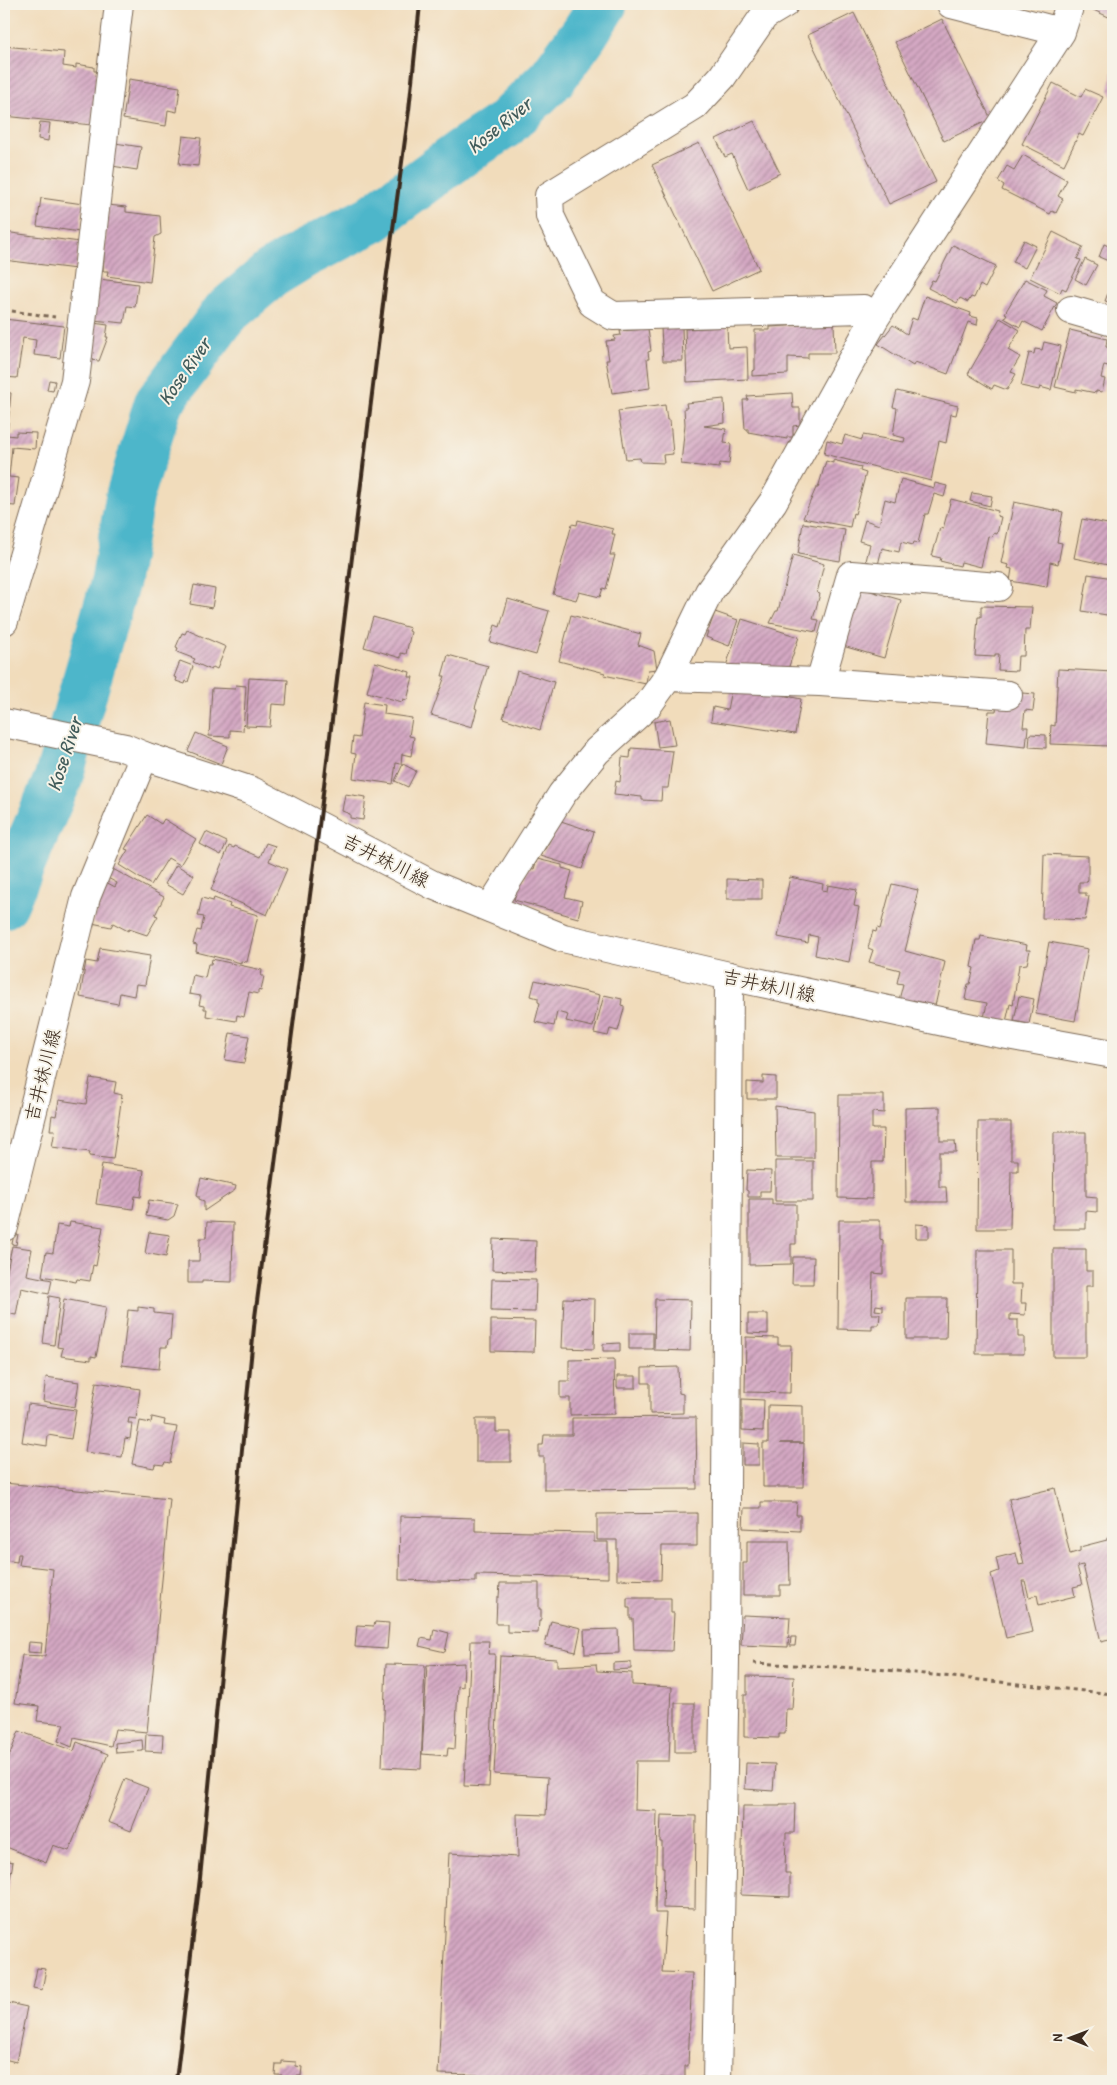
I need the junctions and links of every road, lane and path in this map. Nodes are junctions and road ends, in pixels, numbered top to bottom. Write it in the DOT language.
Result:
graph roads {
  1 [pos="119,4"];
  2 [pos="784,4"];
  3 [pos="951,4"];
  4 [pos="1070,4"];
  5 [pos="1061,32"];
  6 [pos="4,310"];
  7 [pos="1071,310"];
  8 [pos="875,318"];
  9 [pos="82,320"];
  10 [pos="1113,322"];
  11 [pos="998,587"];
  12 [pos="4,621"];
  13 [pos="668,677"];
  14 [pos="820,682"];
  15 [pos="1008,695"];
  16 [pos="4,723"];
  17 [pos="134,752"];
  18 [pos="490,908"];
  19 [pos="729,976"];
  20 [pos="1113,1054"];
  21 [pos="4,1227"];
  22 [pos="725,1661"];
  23 [pos="1113,1694"];
  24 [pos="717,2081"];
  1 -- 9 [label="street"];
  2 -- 8 [label="street"];
  3 -- 5 [label="street"];
  4 -- 5 [label="street"];
  5 -- 8 [label="street"];
  6 -- 9 [label="path"];
  7 -- 10 [label="street"];
  8 -- 13 [label="street"];
  9 -- 12 [label="street"];
  11 -- 14 [label="street"];
  13 -- 14 [label="street"];
  13 -- 18 [label="street"];
  14 -- 15 [label="street"];
  16 -- 17 [label="street"];
  17 -- 18 [label="street, 吉井妹川線"];
  17 -- 21 [label="street, 吉井妹川線"];
  18 -- 19 [label="street, 吉井妹川線"];
  19 -- 20 [label="street, 吉井妹川線"];
  19 -- 22 [label="street"];
  22 -- 23 [label="path"];
  22 -- 24 [label="street"];
}
